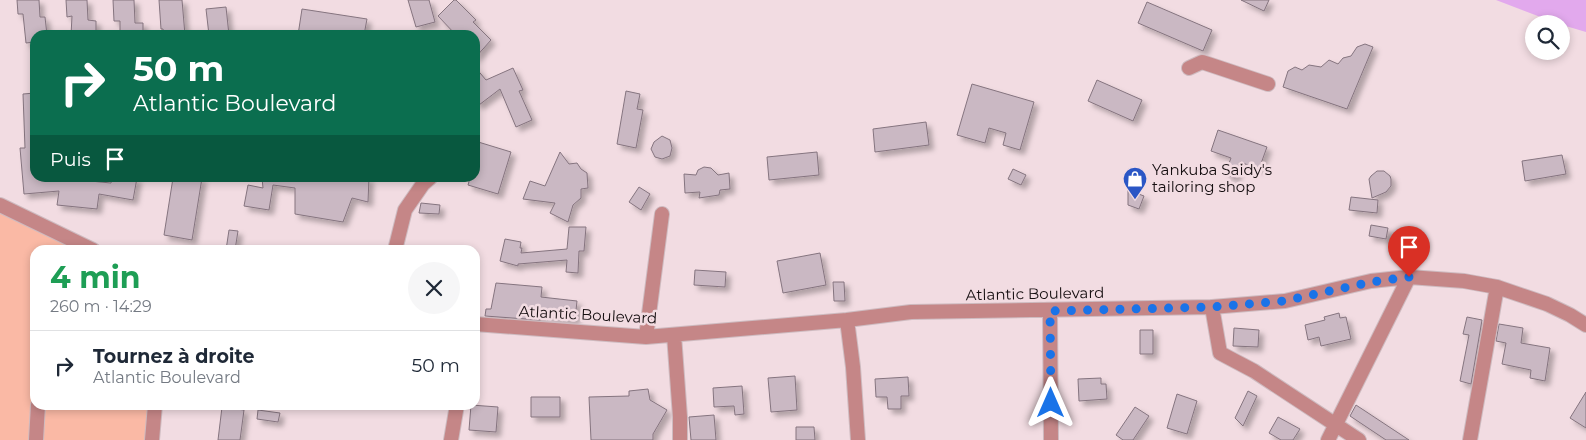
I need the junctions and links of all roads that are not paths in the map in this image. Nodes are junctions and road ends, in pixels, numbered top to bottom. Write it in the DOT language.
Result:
graph roads {
  1 [pos="1189,68"];
  2 [pos="1268,84"];
  3 [pos="425,182"];
  4 [pos="0,205"];
  5 [pos="662,214"];
  6 [pos="83,245"];
  7 [pos="396,245"];
  8 [pos="1409,277"];
  9 [pos="1497,287"];
  10 [pos="1212,307"];
  11 [pos="1050,311"];
  12 [pos="847,320"];
  13 [pos="480,324"];
  14 [pos="1586,324"];
  15 [pos="674,334"];
  16 [pos="646,337"];
  17 [pos="38,410"];
  18 [pos="155,410"];
  19 [pos="456,410"];
  20 [pos="1336,425"];
  21 [pos="36,440"];
  22 [pos="152,440"];
  23 [pos="451,440"];
  24 [pos="680,440"];
  25 [pos="858,440"];
  26 [pos="1051,440"];
  27 [pos="1328,440"];
  28 [pos="1359,440"];
  29 [pos="1470,440"];
  1 -- 2 [label="street"];
  3 -- 7 [label="street"];
  4 -- 6 [label="street"];
  5 -- 16 [label="street"];
  8 -- 9 [label="street, Atlantic Boulevard"];
  8 -- 10 [label="street, Atlantic Boulevard"];
  8 -- 20 [label="street"];
  9 -- 14 [label="street, Atlantic Boulevard"];
  9 -- 29 [label="street"];
  10 -- 11 [label="street, Atlantic Boulevard"];
  10 -- 20 [label="street"];
  11 -- 12 [label="street, Atlantic Boulevard"];
  11 -- 26 [label="street"];
  12 -- 15 [label="street, Atlantic Boulevard"];
  12 -- 25 [label="street"];
  13 -- 16 [label="street, Atlantic Boulevard"];
  15 -- 16 [label="street, Atlantic Boulevard"];
  15 -- 24 [label="street"];
  17 -- 21 [label="street"];
  18 -- 22 [label="street"];
  19 -- 23 [label="street"];
  20 -- 27 [label="street"];
  20 -- 28 [label="street"];
}
